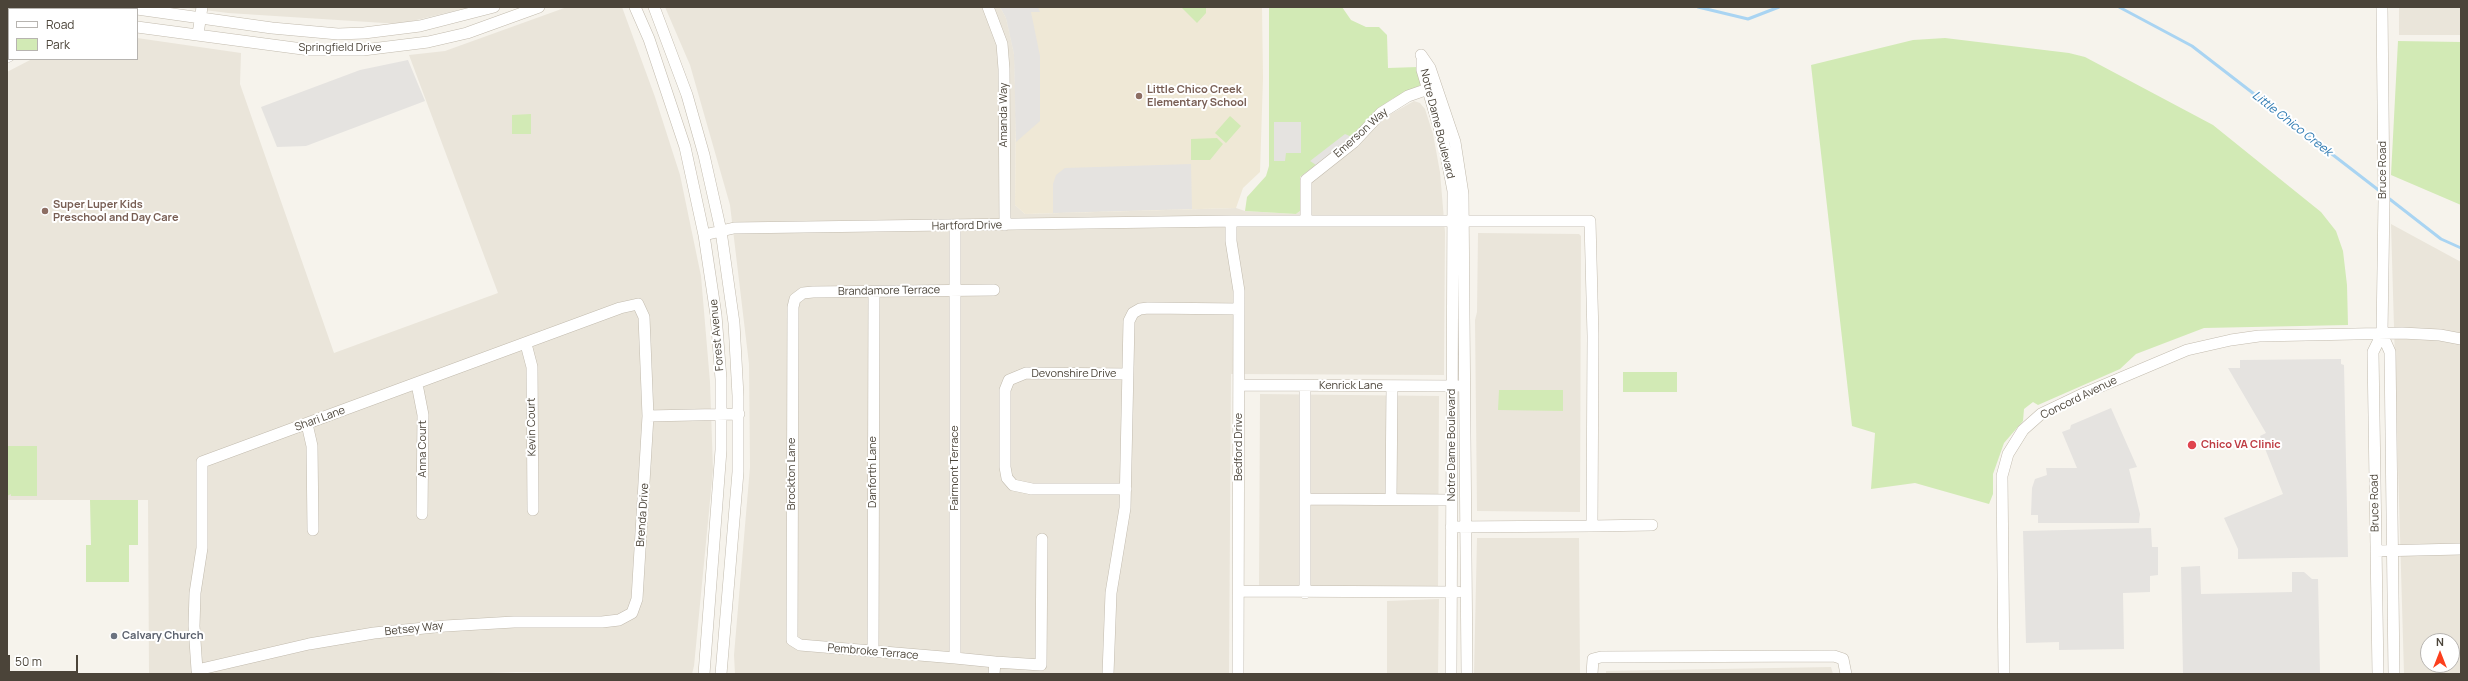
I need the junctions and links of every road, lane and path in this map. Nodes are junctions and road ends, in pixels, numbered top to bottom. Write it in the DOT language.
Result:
graph roads {
  1 [pos="494,7"];
  2 [pos="539,7"];
  3 [pos="635,7"];
  4 [pos="654,7"];
  5 [pos="988,7"];
  6 [pos="2382,7"];
  7 [pos="138,9"];
  8 [pos="201,12"];
  9 [pos="138,26"];
  10 [pos="198,34"];
  11 [pos="1432,88"];
  12 [pos="1231,221"];
  13 [pos="1306,221"];
  14 [pos="1458,221"];
  15 [pos="1005,225"];
  16 [pos="955,226"];
  17 [pos="721,231"];
  18 [pos="704,235"];
  19 [pos="955,290"];
  20 [pos="994,290"];
  21 [pos="874,292"];
  22 [pos="638,304"];
  23 [pos="792,307"];
  24 [pos="1239,309"];
  25 [pos="2382,334"];
  26 [pos="2461,339"];
  27 [pos="526,344"];
  28 [pos="1127,374"];
  29 [pos="416,384"];
  30 [pos="1239,385"];
  31 [pos="1305,386"];
  32 [pos="1392,386"];
  33 [pos="1452,386"];
  34 [pos="1464,386"];
  35 [pos="722,414"];
  36 [pos="739,414"];
  37 [pos="648,416"];
  38 [pos="307,424"];
  39 [pos="1126,489"];
  40 [pos="1305,499"];
  41 [pos="1391,499"];
  42 [pos="1452,500"];
  43 [pos="533,510"];
  44 [pos="422,514"];
  45 [pos="1652,525"];
  46 [pos="1592,526"];
  47 [pos="1452,527"];
  48 [pos="1465,527"];
  49 [pos="314,530"];
  50 [pos="1042,539"];
  51 [pos="2461,549"];
  52 [pos="2376,551"];
  53 [pos="2392,551"];
  54 [pos="1239,591"];
  55 [pos="1451,592"];
  56 [pos="1466,592"];
  57 [pos="1306,593"];
  58 [pos="632,614"];
  59 [pos="792,640"];
  60 [pos="873,652"];
  61 [pos="955,658"];
  62 [pos="995,662"];
  63 [pos="197,672"];
  64 [pos="704,674"];
  65 [pos="721,674"];
  66 [pos="994,674"];
  67 [pos="1108,674"];
  68 [pos="1238,674"];
  69 [pos="1451,674"];
  70 [pos="1467,674"];
  71 [pos="1592,674"];
  72 [pos="1846,674"];
  73 [pos="2004,674"];
  74 [pos="2378,674"];
  75 [pos="2394,674"];
  1 -- 8 [label="street, Springfield Drive"];
  2 -- 10 [label="street, Springfield Drive"];
  3 -- 18 [label="street, Forest Avenue"];
  4 -- 17 [label="street, Forest Avenue"];
  5 -- 15 [label="street, Amanda Way"];
  6 -- 25 [label="street, Bruce Road"];
  7 -- 8 [label="street, Springfield Drive"];
  8 -- 10 [label="street"];
  9 -- 10 [label="street, Springfield Drive"];
  11 -- 13 [label="street, Emerson Way"];
  11 -- 14 [label="street, Notre Dame Boulevard"];
  12 -- 13 [label="street, Hartford Drive"];
  12 -- 15 [label="street, Hartford Drive"];
  12 -- 24 [label="street, Bedford Drive"];
  13 -- 14 [label="street, Hartford Drive"];
  14 -- 33 [label="street, Notre Dame Boulevard"];
  14 -- 34 [label="street, Notre Dame Boulevard"];
  14 -- 46 [label="street, Hartford Drive"];
  15 -- 16 [label="street, Hartford Drive"];
  16 -- 17 [label="street, Hartford Drive"];
  16 -- 19 [label="street, Fairmont Terrace"];
  17 -- 18 [label="street, Hartford Drive"];
  17 -- 36 [label="street, Forest Avenue"];
  18 -- 35 [label="street, Forest Avenue"];
  19 -- 20 [label="street, Brandamore Terrace"];
  19 -- 21 [label="street, Brandamore Terrace"];
  19 -- 61 [label="street, Fairmont Terrace"];
  21 -- 23 [label="street, Brandamore Terrace"];
  21 -- 60 [label="street, Danforth Lane"];
  22 -- 27 [label="street, Shari Lane"];
  22 -- 37 [label="street, Brenda Drive"];
  23 -- 59 [label="street, Brockton Lane"];
  24 -- 28 [label="street"];
  24 -- 30 [label="street, Bedford Drive"];
  25 -- 26 [label="street, Concord Avenue"];
  25 -- 52 [label="street, Bruce Road"];
  25 -- 53 [label="street, Bruce Road"];
  25 -- 73 [label="street, Concord Avenue"];
  27 -- 29 [label="street, Shari Lane"];
  27 -- 43 [label="street, Kevin Court"];
  28 -- 39 [label="street, Devonshire Drive"];
  28 -- 39 [label="street, Devonshire Drive"];
  29 -- 38 [label="street, Shari Lane"];
  29 -- 44 [label="street, Anna Court"];
  30 -- 31 [label="street, Kenrick Lane"];
  30 -- 54 [label="street, Bedford Drive"];
  31 -- 32 [label="street, Kenrick Lane"];
  31 -- 40 [label="street"];
  32 -- 33 [label="street, Kenrick Lane"];
  32 -- 41 [label="street"];
  33 -- 34 [label="street, Kenrick Lane"];
  33 -- 42 [label="street, Notre Dame Boulevard"];
  34 -- 48 [label="street, Notre Dame Boulevard"];
  35 -- 36 [label="street"];
  35 -- 37 [label="street"];
  35 -- 64 [label="street, Forest Avenue"];
  36 -- 65 [label="street, Forest Avenue"];
  37 -- 58 [label="street, Brenda Drive"];
  38 -- 49 [label="street"];
  38 -- 63 [label="street, Shari Lane"];
  39 -- 67 [label="street, Devonshire Drive"];
  40 -- 41 [label="street"];
  40 -- 57 [label="street"];
  41 -- 42 [label="street"];
  42 -- 47 [label="street, Notre Dame Boulevard"];
  45 -- 46 [label="street"];
  46 -- 48 [label="street"];
  47 -- 48 [label="street"];
  47 -- 55 [label="street, Notre Dame Boulevard"];
  48 -- 56 [label="street, Notre Dame Boulevard"];
  50 -- 62 [label="street"];
  51 -- 53 [label="street"];
  52 -- 53 [label="street"];
  52 -- 74 [label="street, Bruce Road"];
  53 -- 75 [label="street, Bruce Road"];
  54 -- 57 [label="street"];
  54 -- 68 [label="street, Bedford Drive"];
  55 -- 56 [label="street"];
  55 -- 57 [label="street"];
  55 -- 69 [label="street, Notre Dame Boulevard"];
  56 -- 70 [label="street, Notre Dame Boulevard"];
  58 -- 63 [label="street, Betsey Way"];
  59 -- 60 [label="street, Pembroke Terrace"];
  60 -- 61 [label="street, Pembroke Terrace"];
  61 -- 62 [label="street"];
  62 -- 66 [label="street"];
  71 -- 72 [label="street"];
}
